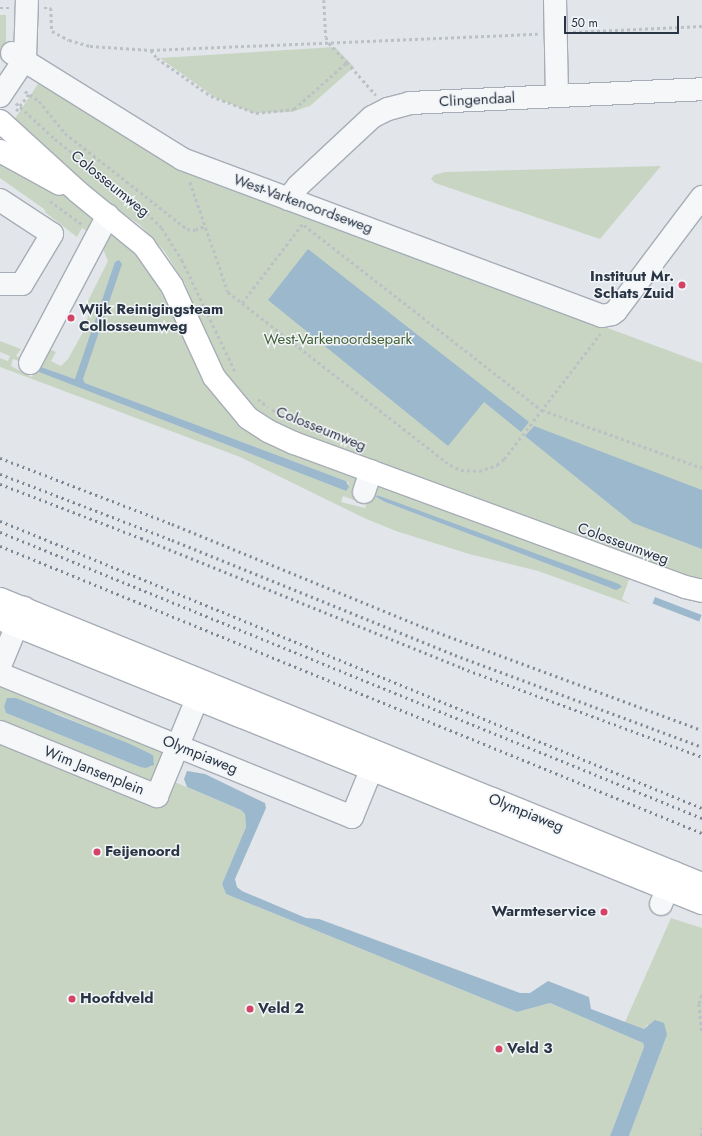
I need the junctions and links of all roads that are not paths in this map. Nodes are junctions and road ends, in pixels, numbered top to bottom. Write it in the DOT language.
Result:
graph roads {
  1 [pos="555,0"];
  2 [pos="16,5"];
  3 [pos="18,56"];
  4 [pos="3,85"];
  5 [pos="702,89"];
  6 [pos="557,96"];
  7 [pos="0,121"];
  8 [pos="0,151"];
  9 [pos="78,192"];
  10 [pos="288,199"];
  11 [pos="0,200"];
  12 [pos="699,208"];
  13 [pos="108,215"];
  14 [pos="0,284"];
  15 [pos="30,363"];
  16 [pos="372,471"];
  17 [pos="364,492"];
  18 [pos="696,591"];
  19 [pos="0,599"];
  20 [pos="13,623"];
  21 [pos="0,666"];
  22 [pos="0,674"];
  23 [pos="198,698"];
  24 [pos="0,732"];
  25 [pos="178,746"];
  26 [pos="372,769"];
  27 [pos="702,884"];
  28 [pos="668,889"];
  29 [pos="702,903"];
  1 -- 6 [label="street"];
  2 -- 3 [label="street"];
  3 -- 4 [label="street"];
  3 -- 10 [label="street, West-Varkenoordseweg"];
  5 -- 6 [label="street, Clingendaal"];
  6 -- 10 [label="street, Clingendaal"];
  7 -- 9 [label="main road, Colosseumweg"];
  8 -- 9 [label="main road, Colosseumweg"];
  9 -- 13 [label="main road, Colosseumweg"];
  10 -- 12 [label="street, West-Varkenoordseweg"];
  11 -- 14 [label="street"];
  13 -- 15 [label="street"];
  13 -- 16 [label="main road, Colosseumweg"];
  16 -- 17 [label="street"];
  16 -- 18 [label="main road, Colosseumweg"];
  19 -- 20 [label="main road, Olympiaweg"];
  20 -- 21 [label="street"];
  20 -- 23 [label="main road, Olympiaweg"];
  22 -- 25 [label="street, Olympiaweg"];
  23 -- 25 [label="street, Wim Jansenplein"];
  23 -- 26 [label="main road, Olympiaweg"];
  24 -- 25 [label="street, Wim Jansenplein"];
  25 -- 26 [label="street, Olympiaweg"];
  26 -- 28 [label="main road, Olympiaweg"];
  27 -- 28 [label="main road, Olympiaweg"];
  28 -- 29 [label="main road, Olympiaweg"];
}
